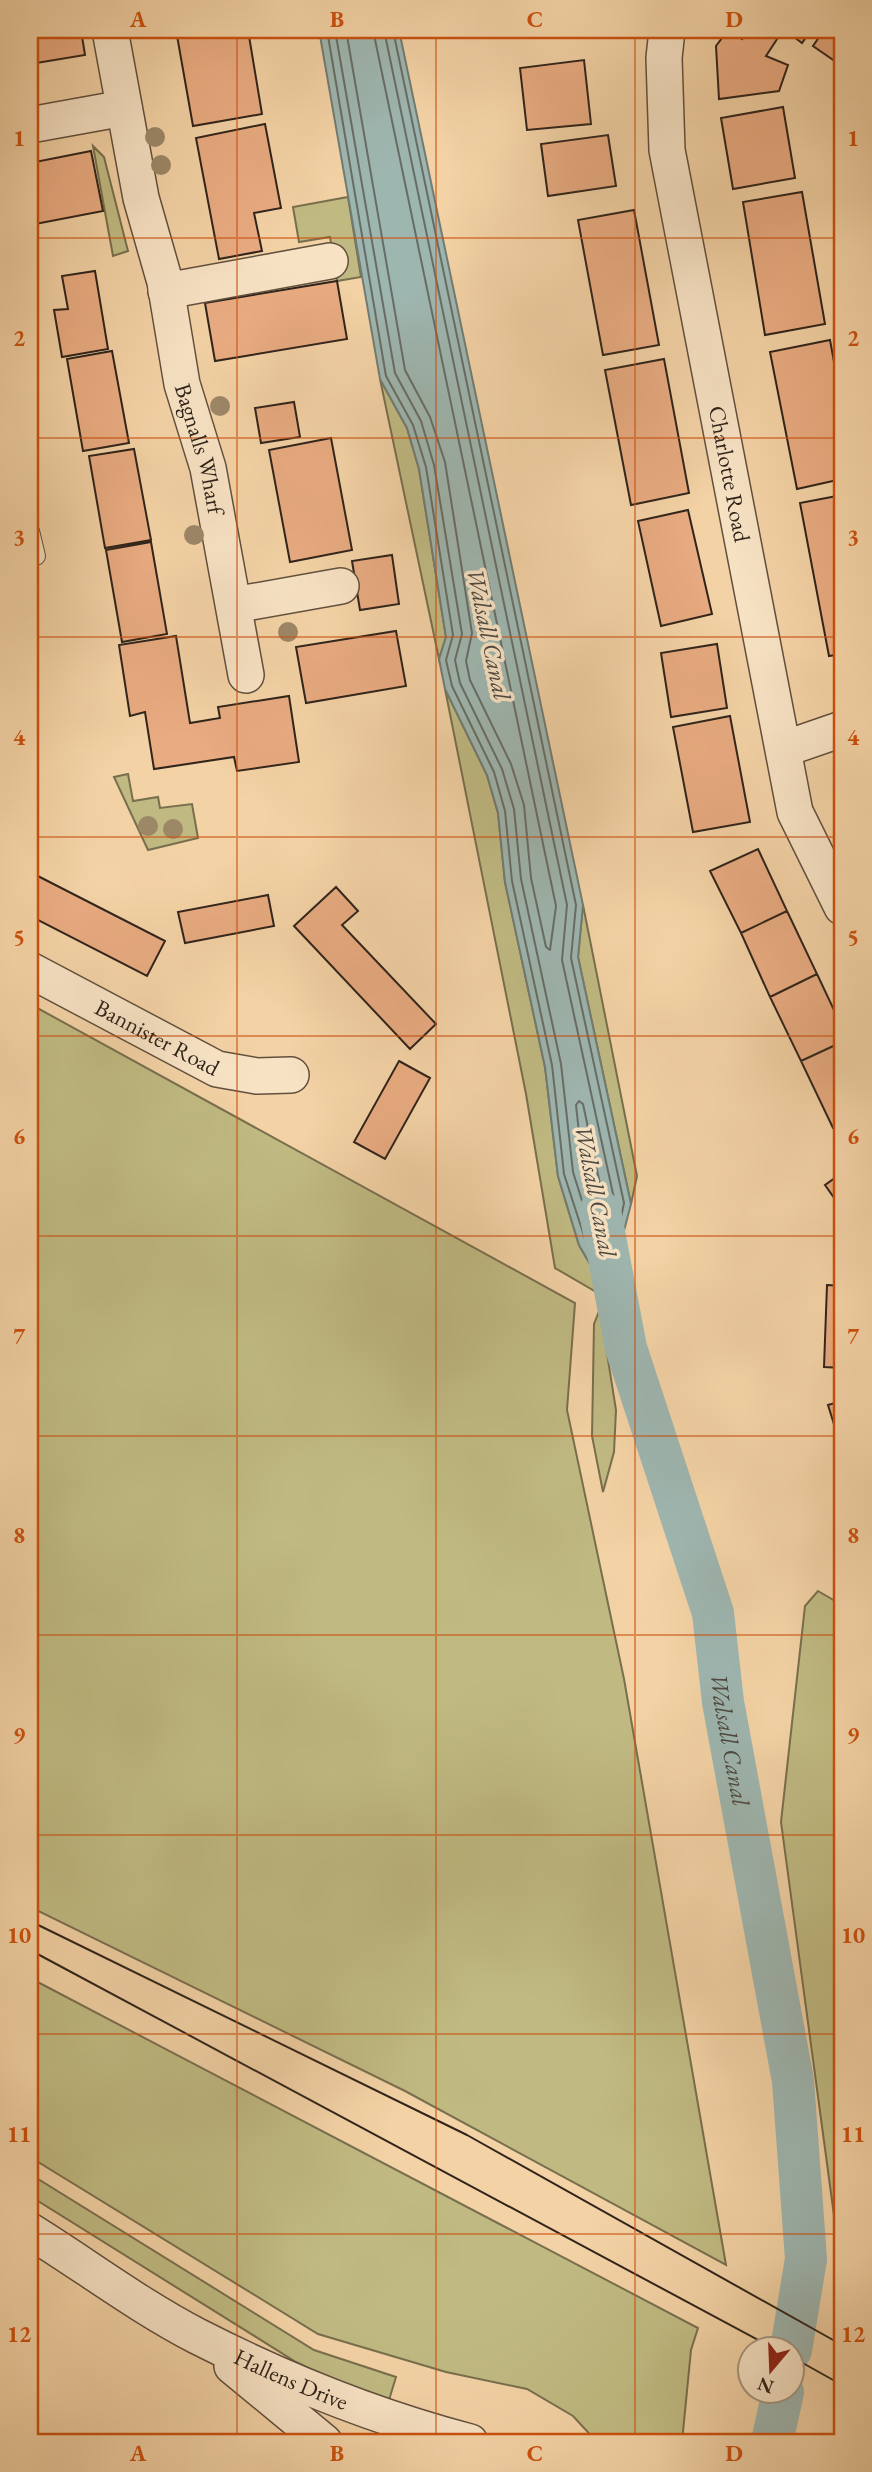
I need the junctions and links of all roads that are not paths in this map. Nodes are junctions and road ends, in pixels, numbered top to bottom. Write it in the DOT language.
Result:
graph roads {
  1 [pos="110,30"];
  2 [pos="667,30"];
  3 [pos="124,107"];
  4 [pos="30,125"];
  5 [pos="330,261"];
  6 [pos="166,291"];
  7 [pos="30,531"];
  8 [pos="36,556"];
  9 [pos="341,586"];
  10 [pos="234,605"];
  11 [pos="246,675"];
  12 [pos="842,729"];
  13 [pos="784,749"];
  14 [pos="842,906"];
  15 [pos="30,970"];
  16 [pos="291,1075"];
  17 [pos="30,2231"];
  18 [pos="195,2335"];
  19 [pos="324,2442"];
  20 [pos="470,2442"];
  1 -- 3 [label="street, Bagnalls Wharf"];
  2 -- 13 [label="street, Charlotte Road"];
  3 -- 4 [label="street"];
  3 -- 6 [label="street, Bagnalls Wharf"];
  5 -- 6 [label="street"];
  6 -- 10 [label="street, Bagnalls Wharf"];
  7 -- 8 [label="lane"];
  9 -- 10 [label="street"];
  10 -- 11 [label="street, Bagnalls Wharf"];
  12 -- 13 [label="street"];
  13 -- 14 [label="street, Charlotte Road"];
  15 -- 16 [label="street, Bannister Road"];
  17 -- 18 [label="street, Hallens Drive"];
  18 -- 19 [label="street, Hallens Drive"];
  18 -- 20 [label="street, Hallens Drive"];
}
